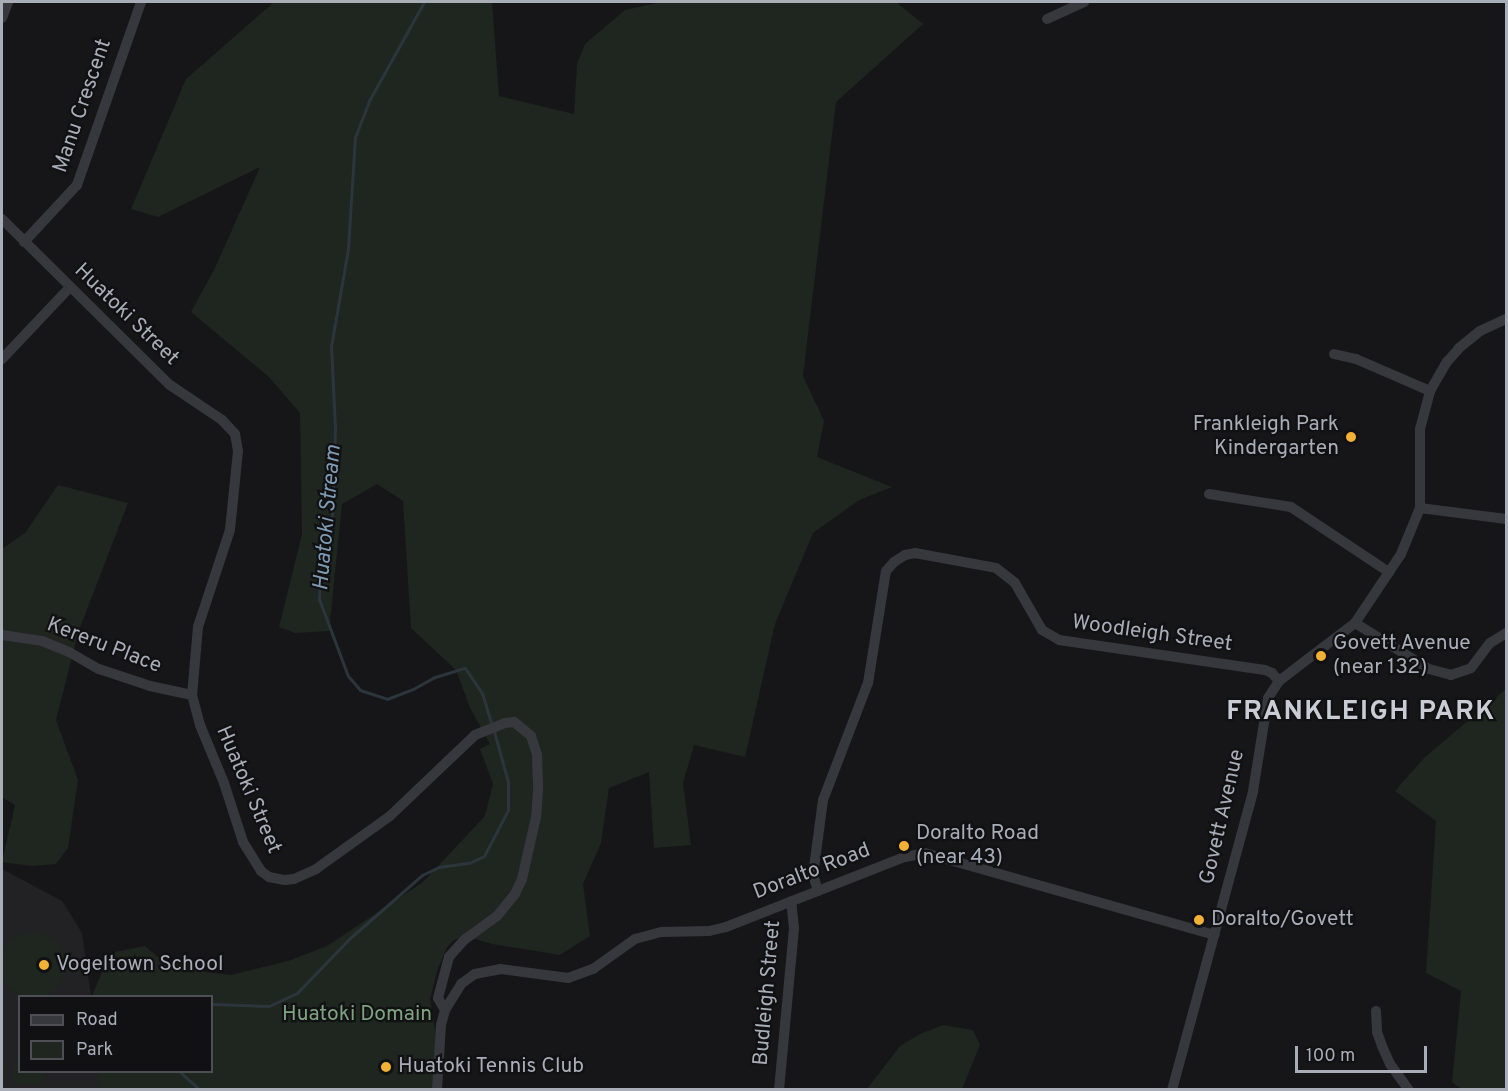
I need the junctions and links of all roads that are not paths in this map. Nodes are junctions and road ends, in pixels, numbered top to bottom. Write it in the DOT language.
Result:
graph roads {
  1 [pos="8,2"];
  2 [pos="141,2"];
  3 [pos="1084,2"];
  4 [pos="2,18"];
  5 [pos="1047,19"];
  6 [pos="2,219"];
  7 [pos="24,242"];
  8 [pos="70,287"];
  9 [pos="1506,319"];
  10 [pos="1334,354"];
  11 [pos="2,359"];
  12 [pos="1430,391"];
  13 [pos="1209,494"];
  14 [pos="1420,508"];
  15 [pos="1506,519"];
  16 [pos="1389,572"];
  17 [pos="1355,623"];
  18 [pos="1506,633"];
  19 [pos="2,635"];
  20 [pos="1279,681"];
  21 [pos="192,695"];
  22 [pos="818,891"];
  23 [pos="791,901"];
  24 [pos="1215,935"];
  25 [pos="446,1010"];
  26 [pos="1376,1011"];
  27 [pos="437,1089"];
  28 [pos="779,1089"];
  29 [pos="1172,1089"];
  30 [pos="1408,1089"];
  1 -- 4 [label="street"];
  2 -- 7 [label="street, Manu Crescent"];
  3 -- 5 [label="street"];
  6 -- 7 [label="street, Huatoki Street"];
  7 -- 8 [label="street, Huatoki Street"];
  8 -- 11 [label="street"];
  8 -- 21 [label="street, Huatoki Street"];
  9 -- 12 [label="street, Govett Avenue"];
  10 -- 12 [label="street"];
  12 -- 14 [label="street, Govett Avenue"];
  13 -- 16 [label="street"];
  14 -- 15 [label="street"];
  14 -- 16 [label="street, Govett Avenue"];
  16 -- 17 [label="street, Govett Avenue"];
  17 -- 18 [label="street"];
  17 -- 20 [label="street, Govett Avenue"];
  19 -- 21 [label="street, Kereru Place"];
  20 -- 22 [label="street, Woodleigh Street"];
  20 -- 24 [label="street, Govett Avenue"];
  21 -- 25 [label="street, Huatoki Street"];
  22 -- 23 [label="street, Doralto Road"];
  22 -- 24 [label="street, Doralto Road"];
  23 -- 25 [label="street, Doralto Road"];
  23 -- 28 [label="street, Budleigh Street"];
  24 -- 29 [label="street, Govett Avenue"];
  25 -- 27 [label="street, Huatoki Street"];
  26 -- 30 [label="street"];
}
